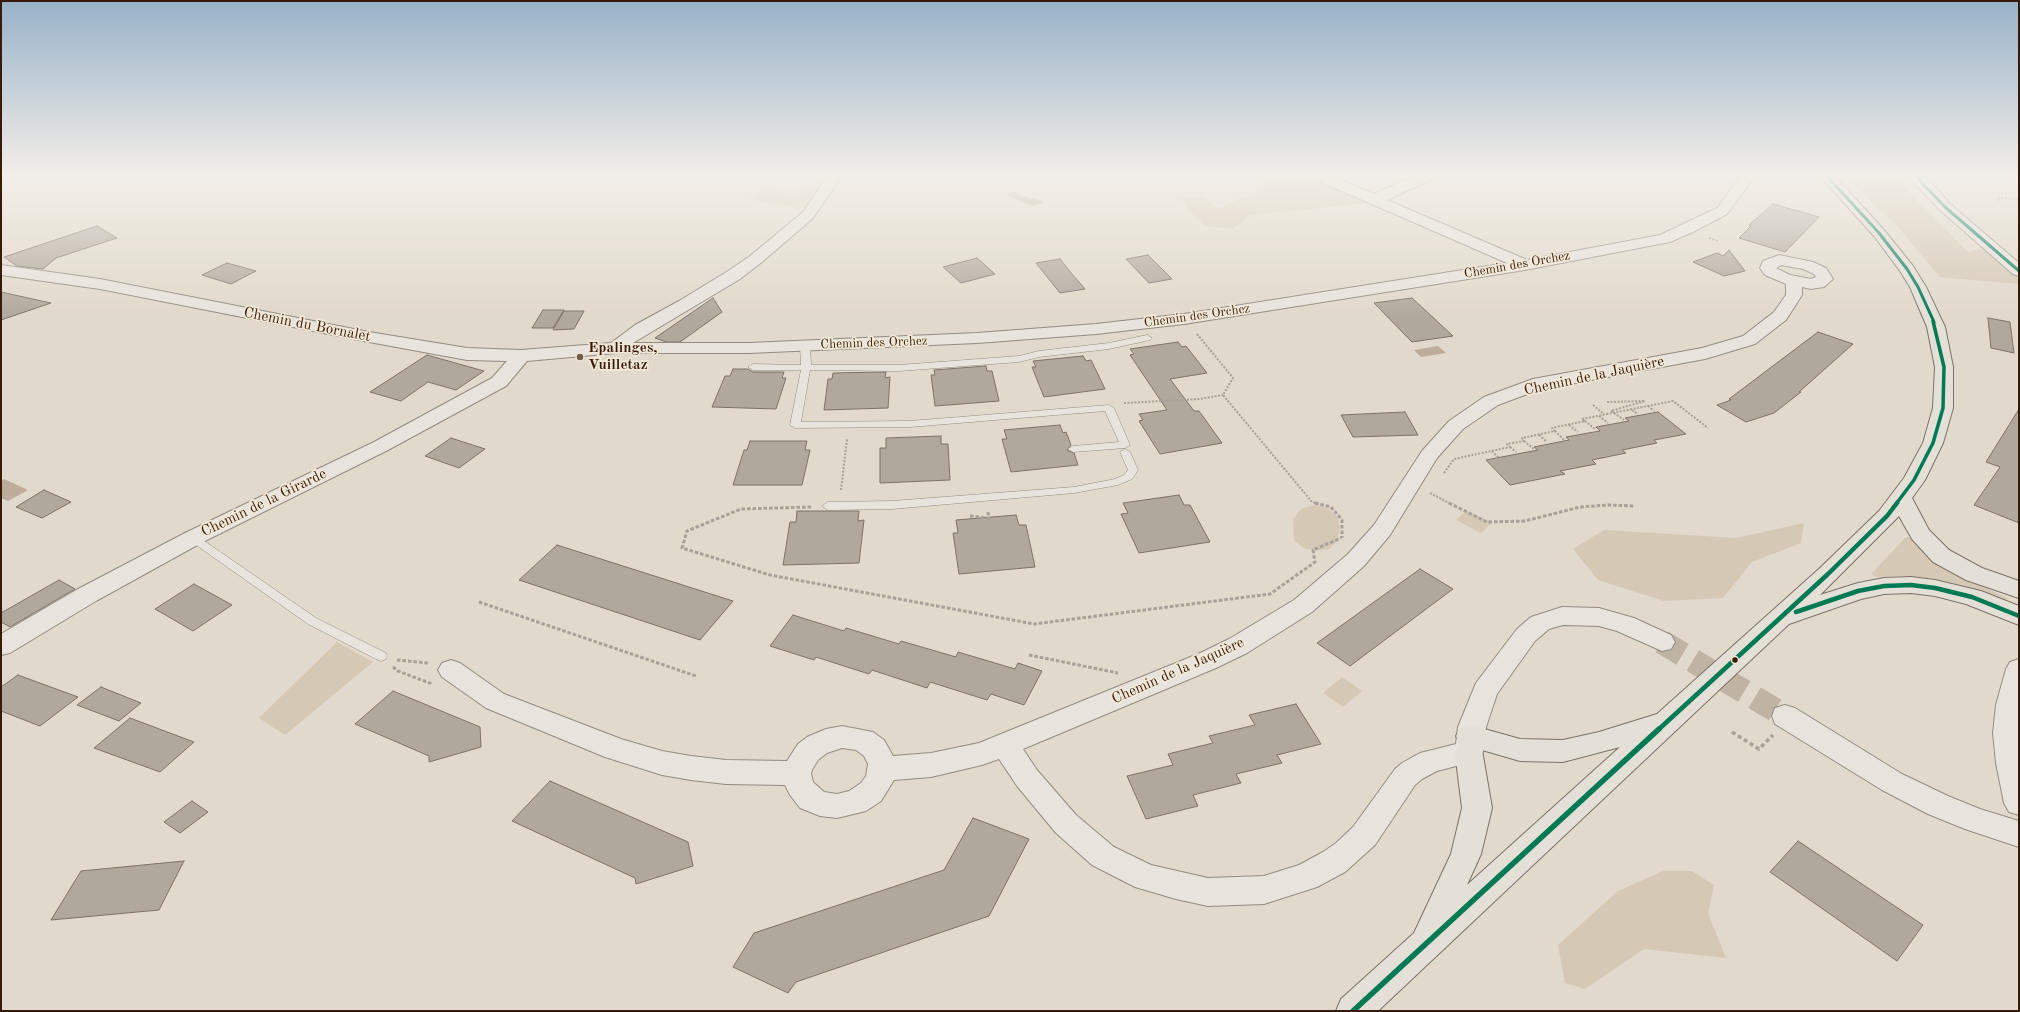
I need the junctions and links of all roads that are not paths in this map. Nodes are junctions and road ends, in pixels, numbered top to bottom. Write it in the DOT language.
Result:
graph roads {
  1 [pos="799,222"];
  2 [pos="1426,222"];
  3 [pos="1700,222"];
  4 [pos="1871,222"];
  5 [pos="1963,222"];
  6 [pos="1525,265"];
  7 [pos="1,270"];
  8 [pos="2019,271"];
  9 [pos="1794,282"];
  10 [pos="1147,338"];
  11 [pos="805,346"];
  12 [pos="616,348"];
  13 [pos="521,356"];
  14 [pos="753,367"];
  15 [pos="806,368"];
  16 [pos="1073,449"];
  17 [pos="1125,452"];
  18 [pos="1901,499"];
  19 [pos="828,506"];
  20 [pos="196,540"];
  21 [pos="2019,590"];
  22 [pos="2019,616"];
  23 [pos="1780,618"];
  24 [pos="1662,642"];
  25 [pos="1,646"];
  26 [pos="381,656"];
  27 [pos="2019,669"];
  28 [pos="451,670"];
  29 [pos="1666,722"];
  30 [pos="1780,724"];
  31 [pos="1005,744"];
  32 [pos="1470,744"];
  33 [pos="882,769"];
  34 [pos="797,773"];
  35 [pos="2019,803"];
  36 [pos="2019,834"];
  37 [pos="1426,942"];
  38 [pos="1353,1011"];
  1 -- 12 [label="street"];
  2 -- 6 [label="street"];
  3 -- 6 [label="street, Chemin des Orchez"];
  4 -- 18 [label="main road"];
  5 -- 8 [label="street"];
  6 -- 11 [label="street, Chemin des Orchez"];
  7 -- 13 [label="street, Chemin du Bornalet"];
  9 -- 31 [label="street, Chemin de la Jaquière"];
  10 -- 15 [label="lane"];
  11 -- 12 [label="street, Chemin des Orchez"];
  11 -- 15 [label="lane"];
  12 -- 13 [label="street, Chemin du Bornalet"];
  13 -- 20 [label="street, Chemin de la Girarde"];
  14 -- 15 [label="lane"];
  15 -- 16 [label="lane"];
  17 -- 19 [label="lane"];
  18 -- 21 [label="main road"];
  18 -- 23 [label="main road"];
  20 -- 25 [label="street, Chemin de la Girarde"];
  20 -- 26 [label="lane"];
  22 -- 23 [label="main road"];
  23 -- 29 [label="main road"];
  24 -- 32 [label="street"];
  27 -- 35 [label="street"];
  28 -- 34 [label="street"];
  29 -- 32 [label="main road"];
  29 -- 37 [label="main road"];
  30 -- 36 [label="street"];
  31 -- 32 [label="street"];
  31 -- 33 [label="street, Chemin de la Jaquière"];
  32 -- 37 [label="main road"];
  33 -- 34 [label="street"];
  33 -- 34 [label="street"];
  37 -- 38 [label="main road"];
}
